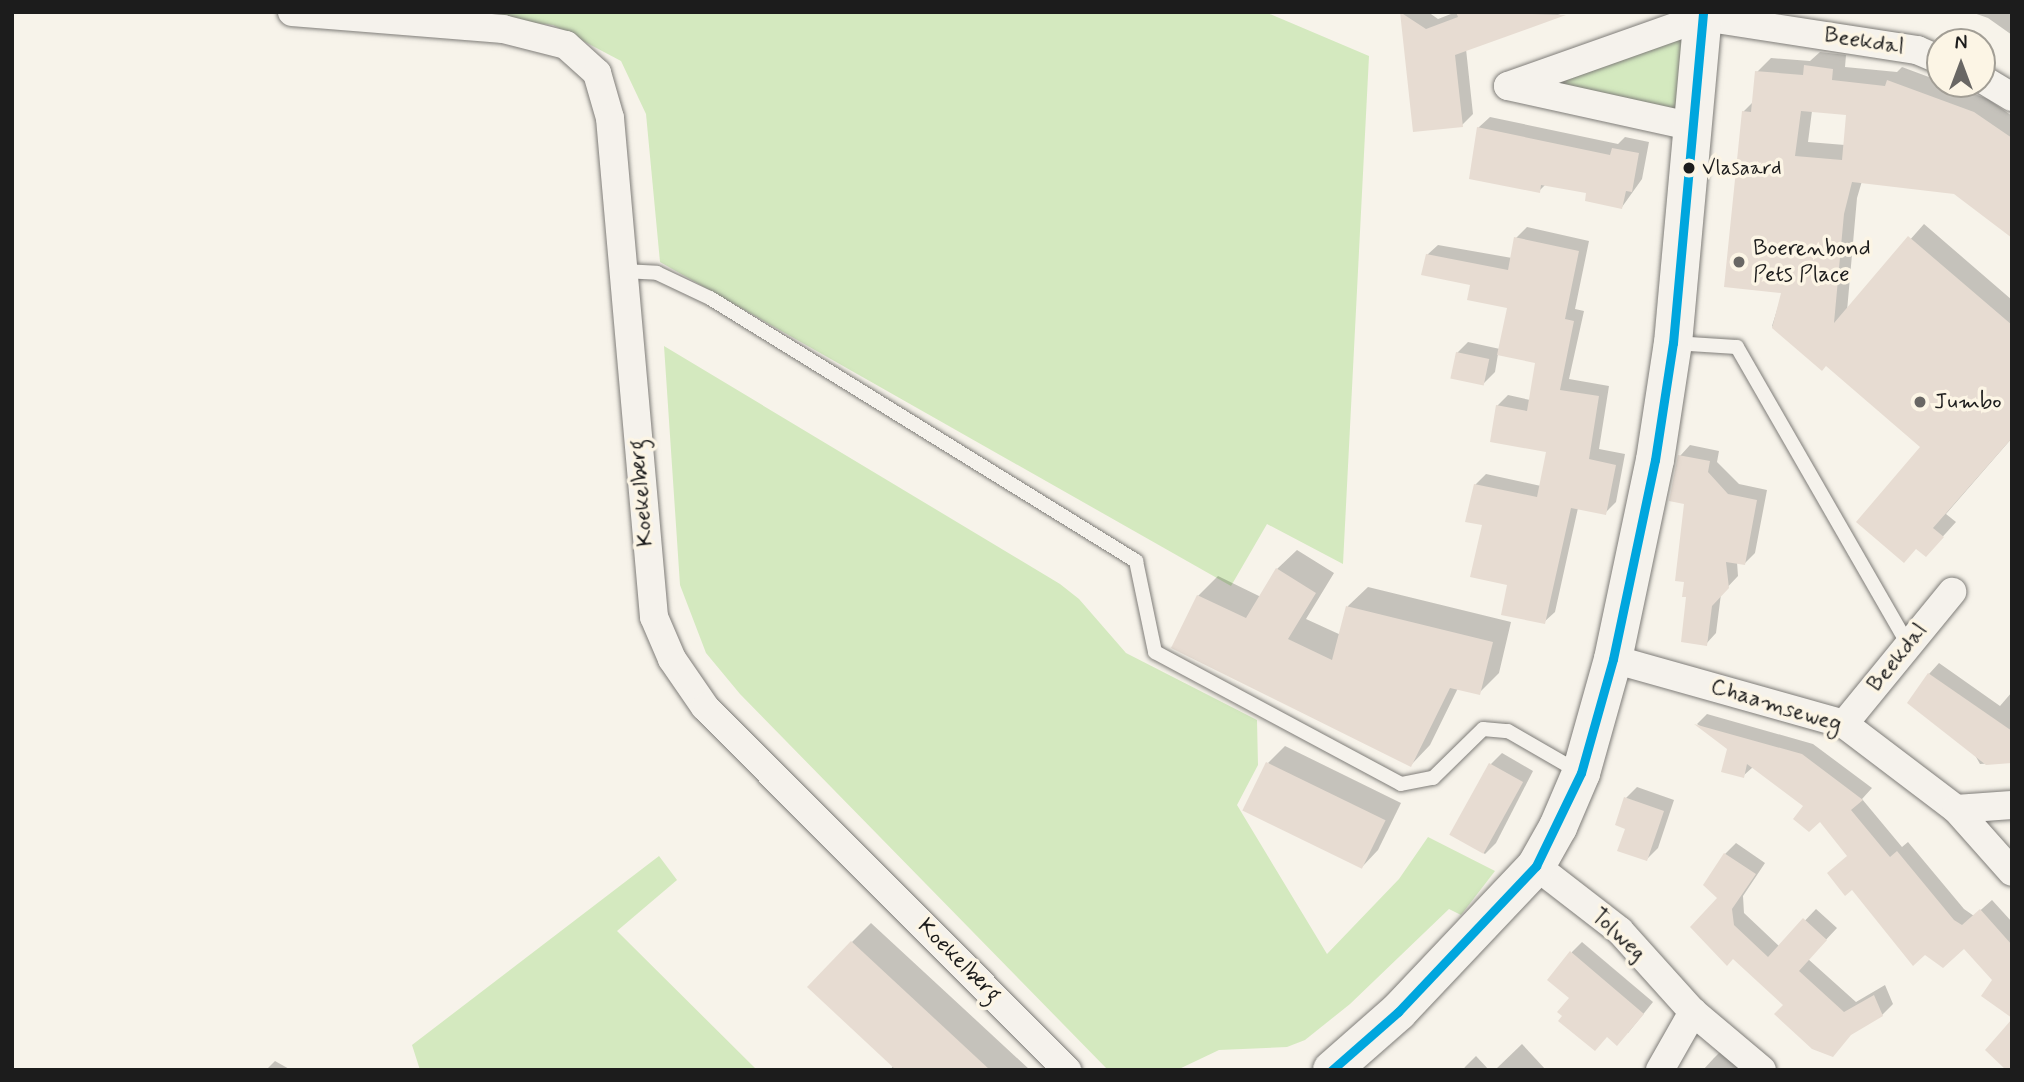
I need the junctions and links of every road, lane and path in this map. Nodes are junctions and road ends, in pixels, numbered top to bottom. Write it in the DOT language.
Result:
graph roads {
  1 [pos="292,12"];
  2 [pos="1703,15"];
  3 [pos="1926,54"];
  4 [pos="1996,87"];
  5 [pos="2012,97"];
  6 [pos="1694,127"];
  7 [pos="623,271"];
  8 [pos="1673,343"];
  9 [pos="1952,592"];
  10 [pos="1909,646"];
  11 [pos="1614,659"];
  12 [pos="1844,724"];
  13 [pos="1581,773"];
  14 [pos="2012,805"];
  15 [pos="1956,809"];
  16 [pos="1536,866"];
  17 [pos="2012,872"];
  18 [pos="1693,1012"];
  19 [pos="1067,1070"];
  20 [pos="1332,1070"];
  21 [pos="1660,1070"];
  22 [pos="1762,1070"];
  1 -- 7 [label="street, Koekelberg"];
  2 -- 3 [label="street, Beekdal"];
  2 -- 6 [label="main road"];
  2 -- 6 [label="street"];
  4 -- 5 [label="street"];
  6 -- 8 [label="main road"];
  7 -- 13 [label="lane"];
  7 -- 19 [label="street, Koekelberg"];
  8 -- 10 [label="lane"];
  8 -- 11 [label="main road"];
  9 -- 10 [label="street, Beekdal"];
  10 -- 12 [label="street, Beekdal"];
  11 -- 12 [label="street, Chaamseweg"];
  11 -- 13 [label="main road"];
  12 -- 15 [label="street, Chaamseweg"];
  13 -- 16 [label="main road"];
  14 -- 15 [label="street"];
  15 -- 17 [label="street, Chaamseweg"];
  16 -- 18 [label="street, Tolweg"];
  16 -- 20 [label="main road"];
  18 -- 21 [label="street"];
  18 -- 22 [label="street, Tolweg"];
}
